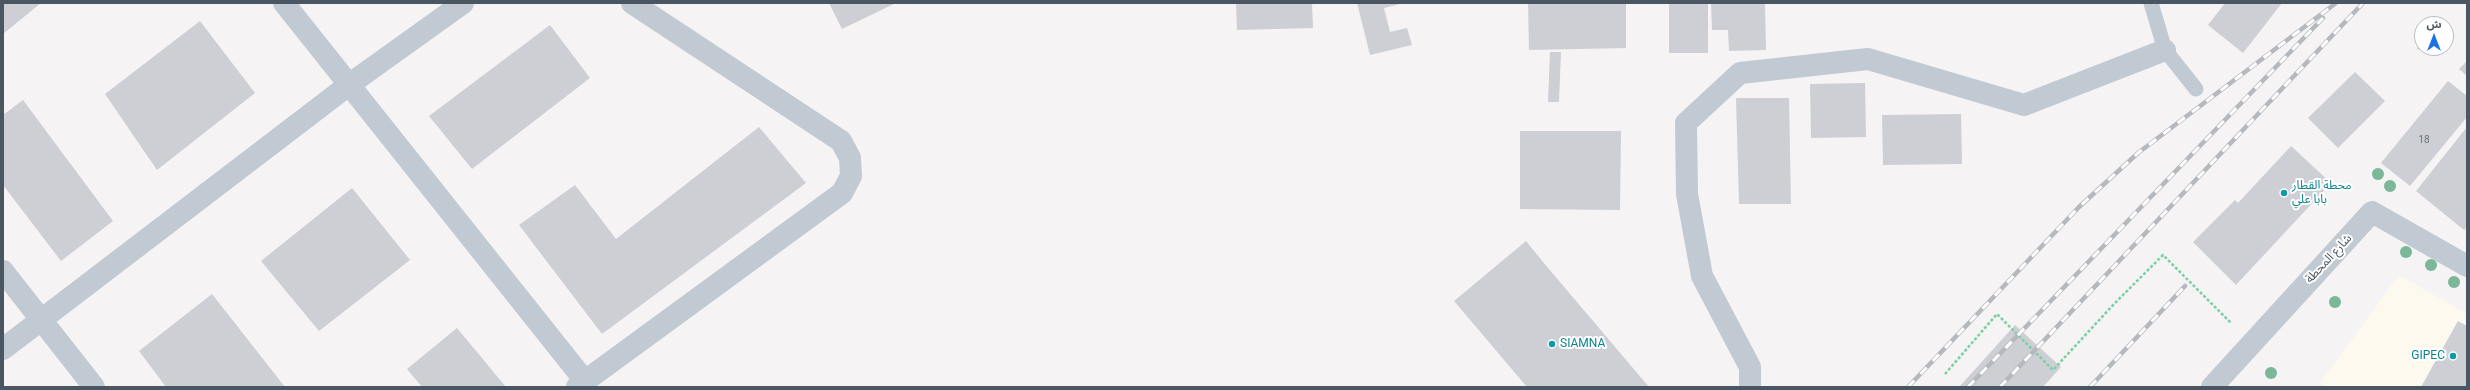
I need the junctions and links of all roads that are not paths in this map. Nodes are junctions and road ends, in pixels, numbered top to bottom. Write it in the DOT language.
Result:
graph roads {
  1 [pos="284,3"];
  2 [pos="463,3"];
  3 [pos="632,3"];
  4 [pos="2151,3"];
  5 [pos="2165,50"];
  6 [pos="350,84"];
  7 [pos="2196,89"];
  8 [pos="2467,266"];
  9 [pos="3,271"];
  10 [pos="40,320"];
  11 [pos="3,349"];
  12 [pos="581,384"];
  13 [pos="94,387"];
  14 [pos="1750,387"];
  15 [pos="2212,387"];
  1 -- 6 [label="street"];
  2 -- 6 [label="street"];
  3 -- 12 [label="street"];
  4 -- 5 [label="lane"];
  5 -- 7 [label="lane"];
  5 -- 14 [label="street"];
  6 -- 10 [label="street"];
  6 -- 12 [label="street"];
  8 -- 15 [label="street, شارع المحطة"];
  9 -- 10 [label="street"];
  10 -- 11 [label="street"];
  10 -- 13 [label="street"];
}
